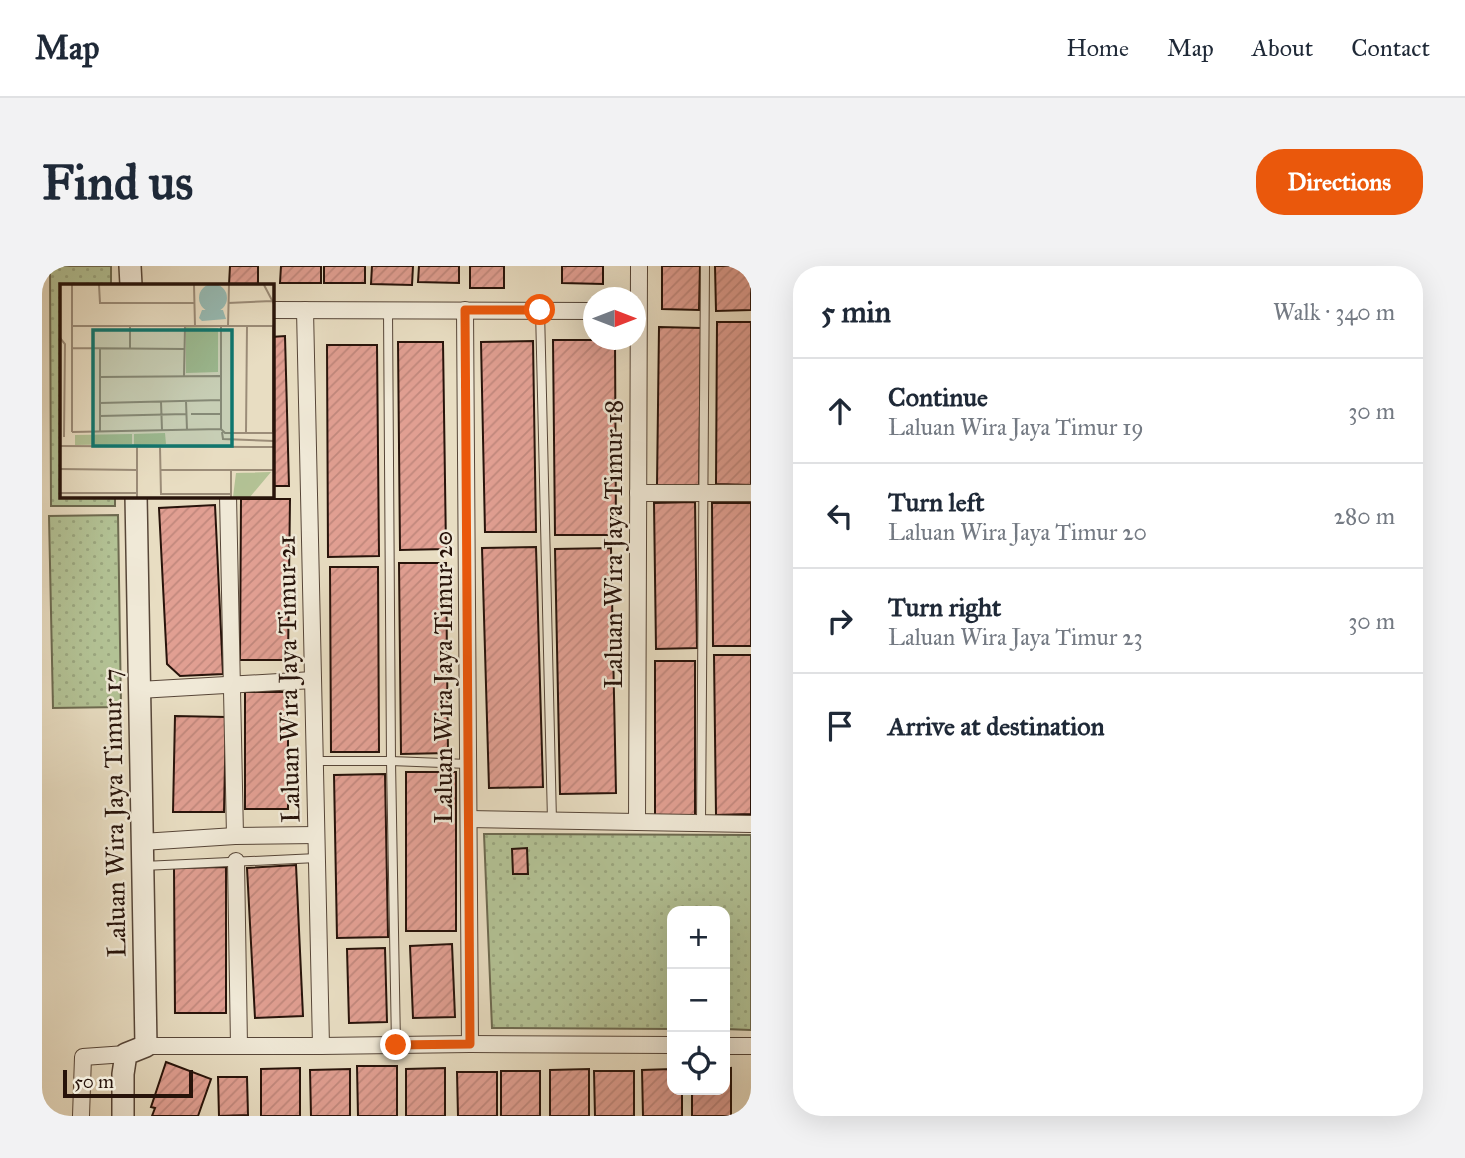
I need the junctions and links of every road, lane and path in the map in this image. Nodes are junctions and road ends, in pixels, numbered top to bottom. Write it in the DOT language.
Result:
graph roads {
  1 [pos="130,266"];
  2 [pos="639,266"];
  3 [pos="705,266"];
  4 [pos="131,284"];
  5 [pos="638,287"];
  6 [pos="273,310"];
  7 [pos="305,310"];
  8 [pos="388,310"];
  9 [pos="465,310"];
  10 [pos="540,310"];
  11 [pos="583,311"];
  12 [pos="637,350"];
  13 [pos="638,493"];
  14 [pos="704,494"];
  15 [pos="751,494"];
  16 [pos="136,497"];
  17 [pos="228,497"];
  18 [pos="313,680"];
  19 [pos="231,685"];
  20 [pos="139,690"];
  21 [pos="314,761"];
  22 [pos="391,761"];
  23 [pos="468,764"];
  24 [pos="468,819"];
  25 [pos="552,821"];
  26 [pos="637,822"];
  27 [pos="701,824"];
  28 [pos="751,824"];
  29 [pos="316,835"];
  30 [pos="235,836"];
  31 [pos="142,842"];
  32 [pos="317,858"];
  33 [pos="236,861"];
  34 [pos="143,866"];
  35 [pos="470,1044"];
  36 [pos="396,1045"];
  37 [pos="667,1045"];
  38 [pos="146,1046"];
  39 [pos="239,1046"];
  40 [pos="321,1046"];
  41 [pos="730,1046"];
  42 [pos="751,1046"];
  43 [pos="126,1054"];
  44 [pos="81,1116"];
  45 [pos="124,1116"];
  1 -- 4 [label="street"];
  2 -- 5 [label="street, Laluan Wira Jaya Timur 18"];
  3 -- 14 [label="lane"];
  6 -- 7 [label="street"];
  7 -- 8 [label="street"];
  7 -- 18 [label="street, Laluan Wira Jaya Timur 21"];
  8 -- 9 [label="street"];
  8 -- 22 [label="lane"];
  9 -- 10 [label="street"];
  9 -- 23 [label="street, Laluan Wira Jaya Timur 20"];
  10 -- 11 [label="street"];
  10 -- 25 [label="lane"];
  12 -- 13 [label="street, Laluan Wira Jaya Timur 18"];
  13 -- 14 [label="street"];
  13 -- 26 [label="street, Laluan Wira Jaya Timur 18"];
  14 -- 15 [label="street"];
  14 -- 27 [label="lane"];
  16 -- 20 [label="street, Laluan Wira Jaya Timur 17"];
  17 -- 19 [label="street"];
  18 -- 19 [label="street"];
  18 -- 21 [label="street, Laluan Wira Jaya Timur 21"];
  19 -- 20 [label="street"];
  19 -- 30 [label="street"];
  20 -- 31 [label="street, Laluan Wira Jaya Timur 17"];
  21 -- 22 [label="lane"];
  21 -- 29 [label="street, Laluan Wira Jaya Timur 21"];
  22 -- 23 [label="lane"];
  22 -- 36 [label="lane"];
  23 -- 24 [label="street, Laluan Wira Jaya Timur 20"];
  24 -- 25 [label="street"];
  24 -- 35 [label="street, Laluan Wira Jaya Timur 20"];
  25 -- 26 [label="street"];
  26 -- 27 [label="street"];
  27 -- 28 [label="street"];
  29 -- 30 [label="street"];
  29 -- 32 [label="street, Laluan Wira Jaya Timur 21"];
  30 -- 31 [label="street"];
  31 -- 34 [label="street, Laluan Wira Jaya Timur 17"];
  32 -- 33 [label="lane"];
  32 -- 40 [label="street, Laluan Wira Jaya Timur 21"];
  33 -- 34 [label="lane"];
  33 -- 39 [label="street"];
  34 -- 38 [label="street, Laluan Wira Jaya Timur 17"];
  35 -- 36 [label="street"];
  35 -- 37 [label="street"];
  36 -- 40 [label="street"];
  38 -- 39 [label="street"];
  38 -- 43 [label="street"];
  39 -- 40 [label="street"];
  41 -- 42 [label="street"];
  43 -- 44 [label="street"];
  43 -- 45 [label="street"];
}
